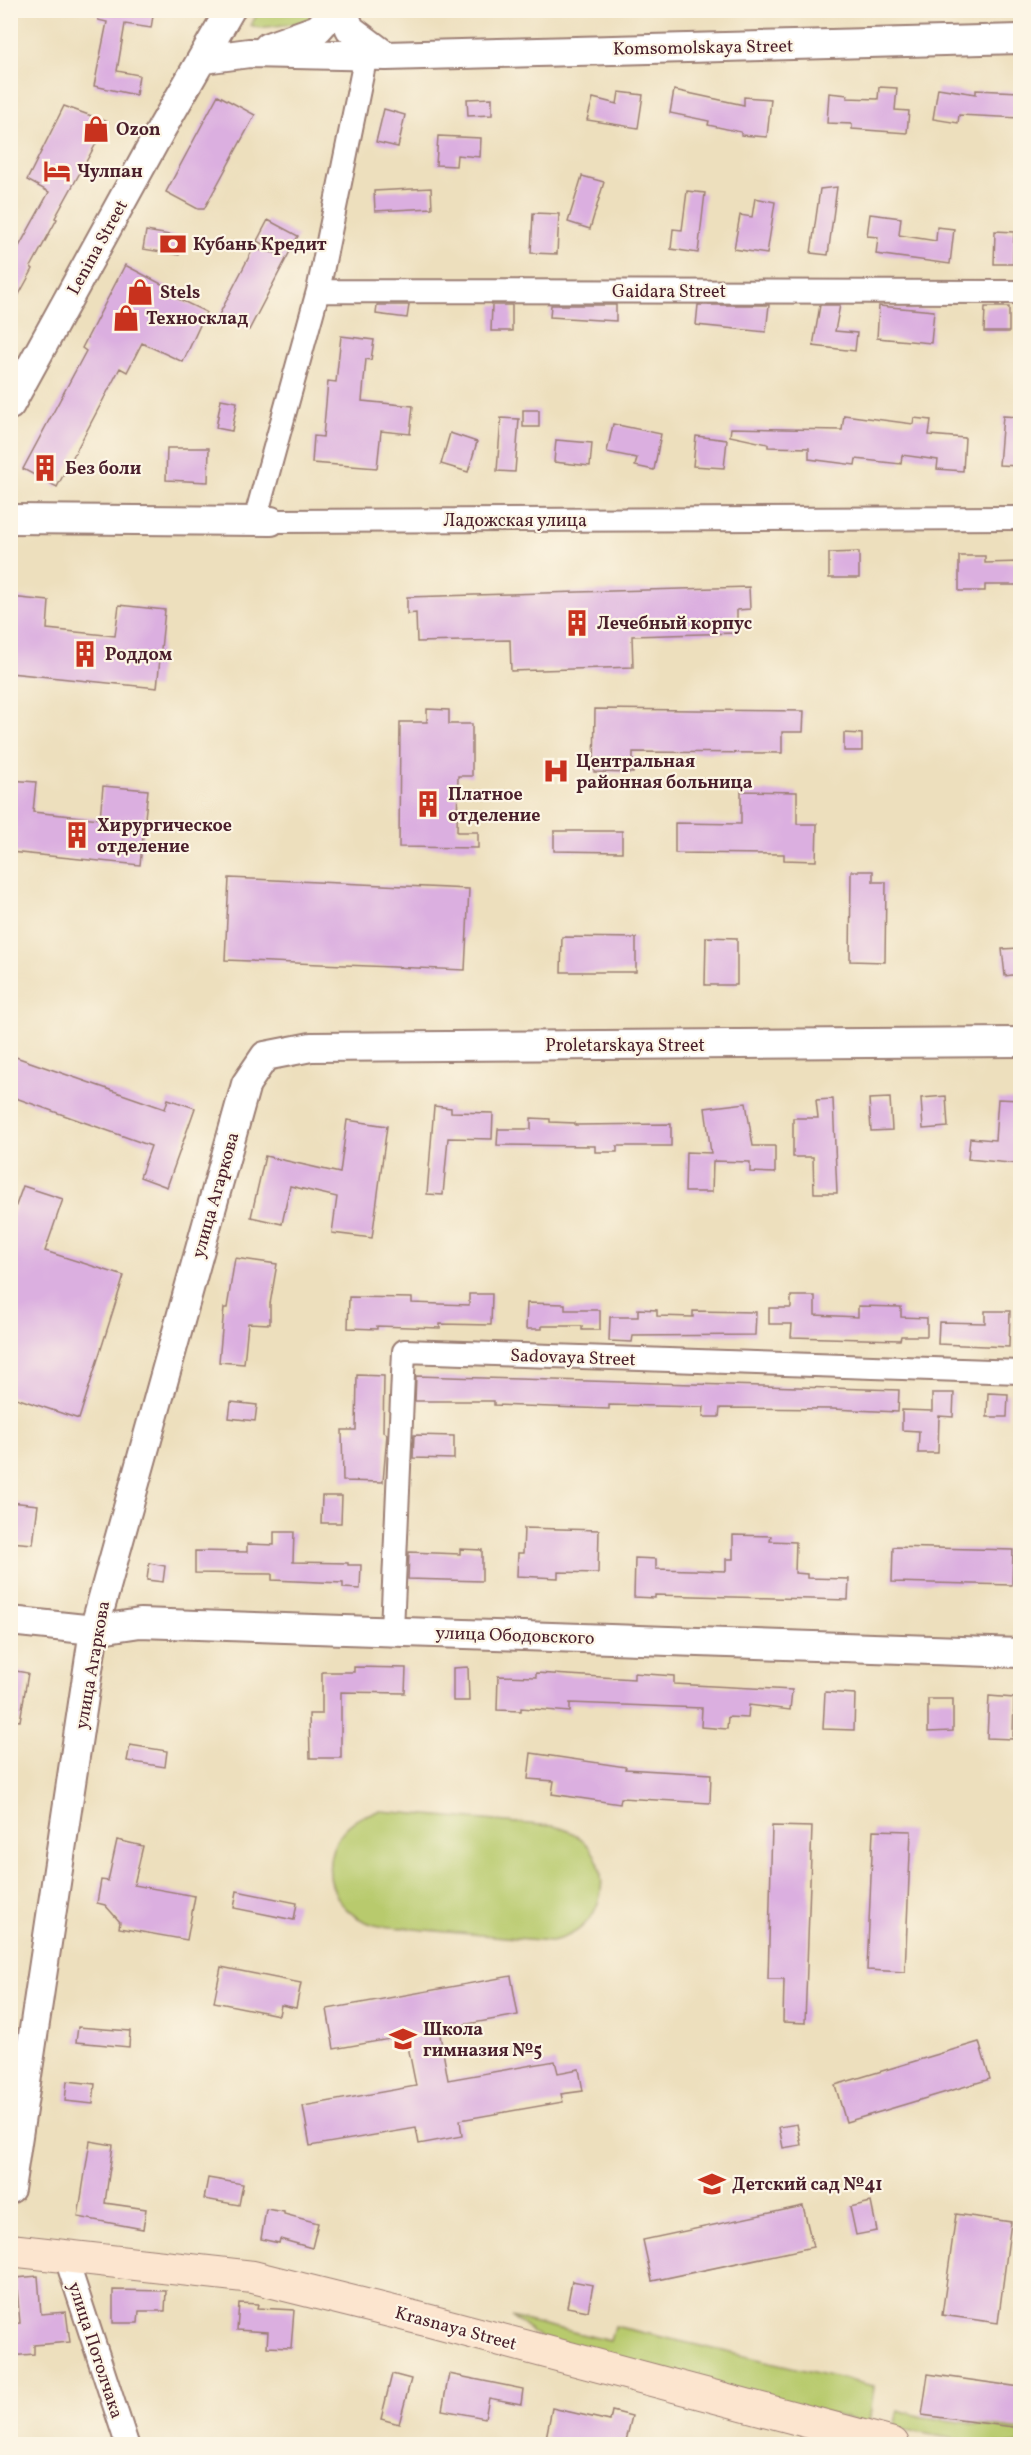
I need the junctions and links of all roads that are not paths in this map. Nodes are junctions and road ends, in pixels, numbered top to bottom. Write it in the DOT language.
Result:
graph roads {
  1 [pos="231,10"];
  2 [pos="335,10"];
  3 [pos="343,10"];
  4 [pos="1020,39"];
  5 [pos="249,53"];
  6 [pos="376,55"];
  7 [pos="204,59"];
  8 [pos="318,291"];
  9 [pos="1020,292"];
  10 [pos="10,405"];
  11 [pos="1020,518"];
  12 [pos="10,519"];
  13 [pos="263,521"];
  14 [pos="1020,1042"];
  15 [pos="246,1084"];
  16 [pos="1020,1372"];
  17 [pos="10,1622"];
  18 [pos="94,1630"];
  19 [pos="392,1630"];
  20 [pos="1020,1653"];
  21 [pos="10,2189"];
  22 [pos="10,2250"];
  23 [pos="65,2255"];
  24 [pos="127,2445"];
  25 [pos="893,2445"];
  1 -- 7 [label="street, Lenina Street"];
  2 -- 5 [label="street"];
  3 -- 6 [label="street"];
  4 -- 6 [label="street, Komsomolskaya Street"];
  5 -- 6 [label="street, Komsomolskaya Street"];
  5 -- 7 [label="street"];
  6 -- 8 [label="street"];
  7 -- 10 [label="street, Lenina Street"];
  8 -- 9 [label="street, Gaidara Street"];
  8 -- 13 [label="street"];
  11 -- 13 [label="street, Ладожская улица"];
  12 -- 13 [label="street, Ладожская улица"];
  14 -- 15 [label="street, Proletarskaya Street"];
  15 -- 18 [label="street, улица Агаркова"];
  16 -- 19 [label="street, Sadovaya Street"];
  17 -- 18 [label="street, улица Ободовского"];
  18 -- 19 [label="street, улица Ободовского"];
  18 -- 21 [label="street, улица Агаркова"];
  19 -- 20 [label="street, улица Ободовского"];
  22 -- 23 [label="main road, Krasnaya Street"];
  23 -- 24 [label="street, улица Потолчака"];
  23 -- 25 [label="main road, Krasnaya Street"];
}
